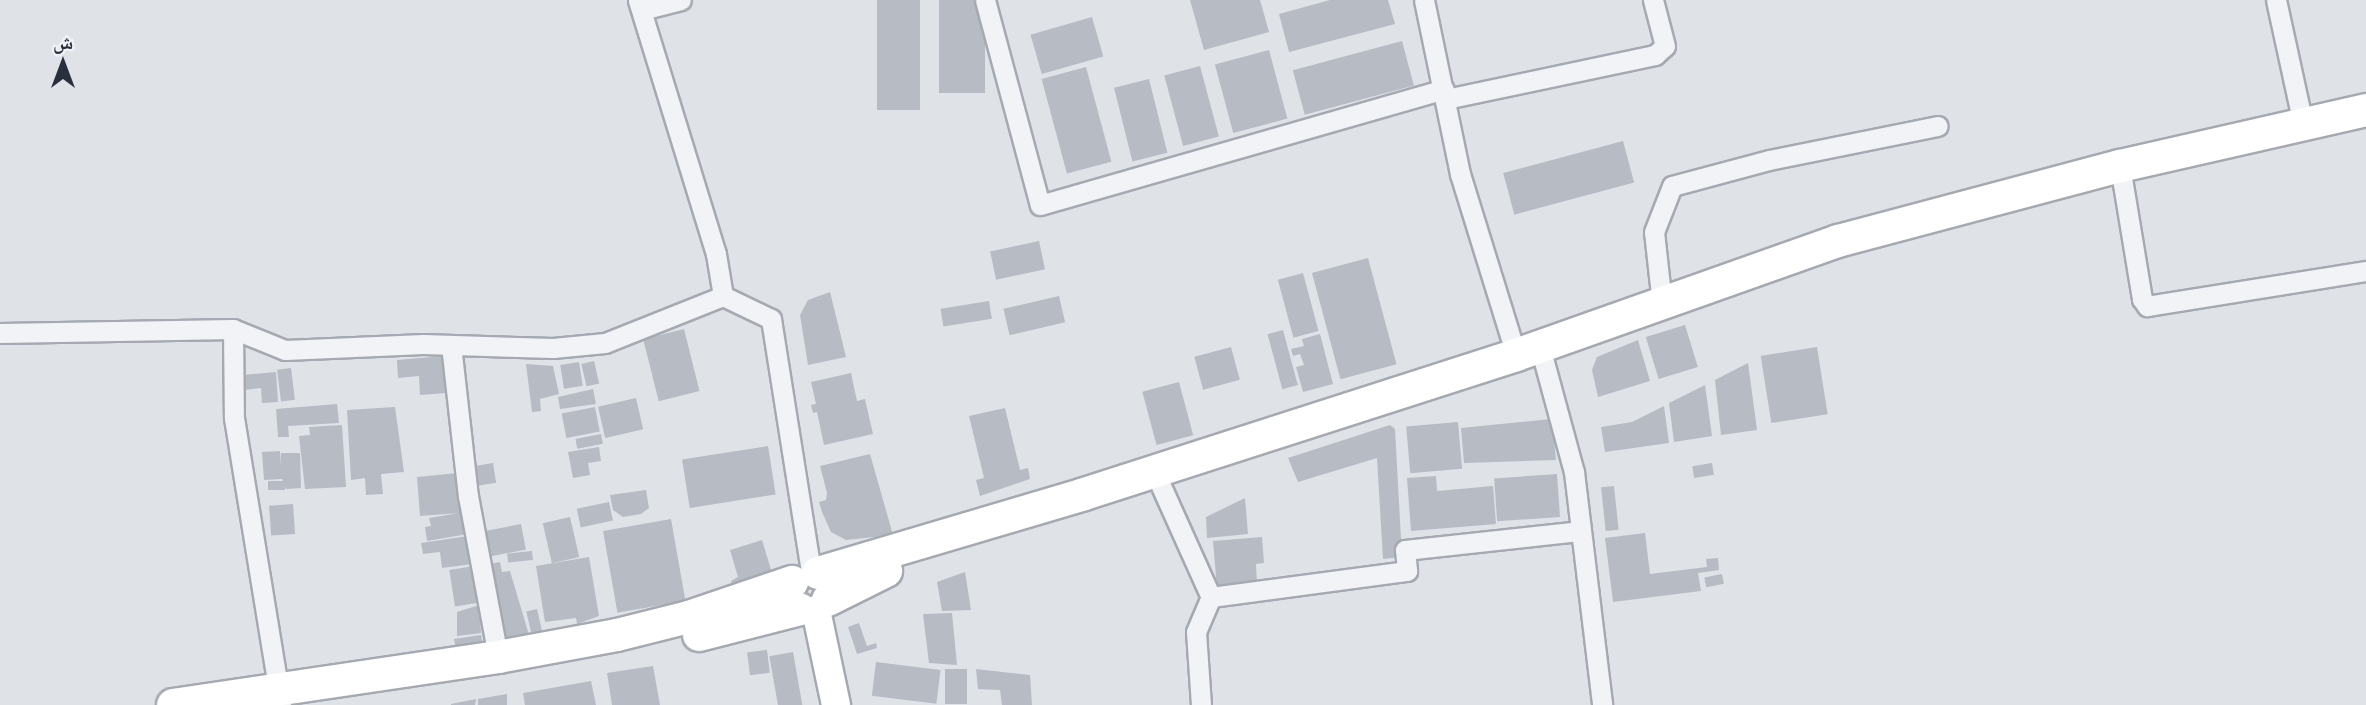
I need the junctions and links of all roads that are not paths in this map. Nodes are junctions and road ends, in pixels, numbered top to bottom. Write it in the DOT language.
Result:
graph roads {
  1 [pos="681,0"];
  2 [pos="985,0"];
  3 [pos="1424,0"];
  4 [pos="1653,0"];
  5 [pos="2276,0"];
  6 [pos="640,5"];
  7 [pos="1445,94"];
  8 [pos="2366,110"];
  9 [pos="2303,124"];
  10 [pos="1938,126"];
  11 [pos="2120,166"];
  12 [pos="2366,271"];
  13 [pos="723,296"];
  14 [pos="1662,304"];
  15 [pos="233,330"];
  16 [pos="0,333"];
  17 [pos="451,345"];
  18 [pos="1528,351"];
  19 [pos="1161,486"];
  20 [pos="1581,531"];
  21 [pos="811,591"];
  22 [pos="1211,597"];
  23 [pos="691,627"];
  24 [pos="498,657"];
  25 [pos="285,700"];
  26 [pos="173,705"];
  27 [pos="836,705"];
  28 [pos="1201,705"];
  29 [pos="1602,705"];
  1 -- 6 [label="street"];
  2 -- 7 [label="street"];
  3 -- 7 [label="street"];
  4 -- 7 [label="street"];
  5 -- 9 [label="street"];
  6 -- 13 [label="street"];
  7 -- 18 [label="street"];
  8 -- 9 [label="main road"];
  9 -- 11 [label="main road"];
  10 -- 14 [label="street"];
  11 -- 12 [label="street"];
  11 -- 14 [label="main road"];
  13 -- 17 [label="street"];
  13 -- 21 [label="street"];
  14 -- 18 [label="main road"];
  15 -- 16 [label="street"];
  15 -- 17 [label="street"];
  15 -- 25 [label="street"];
  17 -- 24 [label="street"];
  18 -- 19 [label="main road"];
  18 -- 20 [label="street"];
  18 -- 21 [label="main road"];
  19 -- 21 [label="main road"];
  19 -- 22 [label="street"];
  20 -- 22 [label="street"];
  20 -- 29 [label="street"];
  21 -- 23 [label="main road"];
  21 -- 27 [label="street"];
  22 -- 28 [label="street"];
  23 -- 24 [label="main road"];
  23 -- 25 [label="main road"];
  24 -- 25 [label="main road"];
  25 -- 26 [label="main road"];
}
